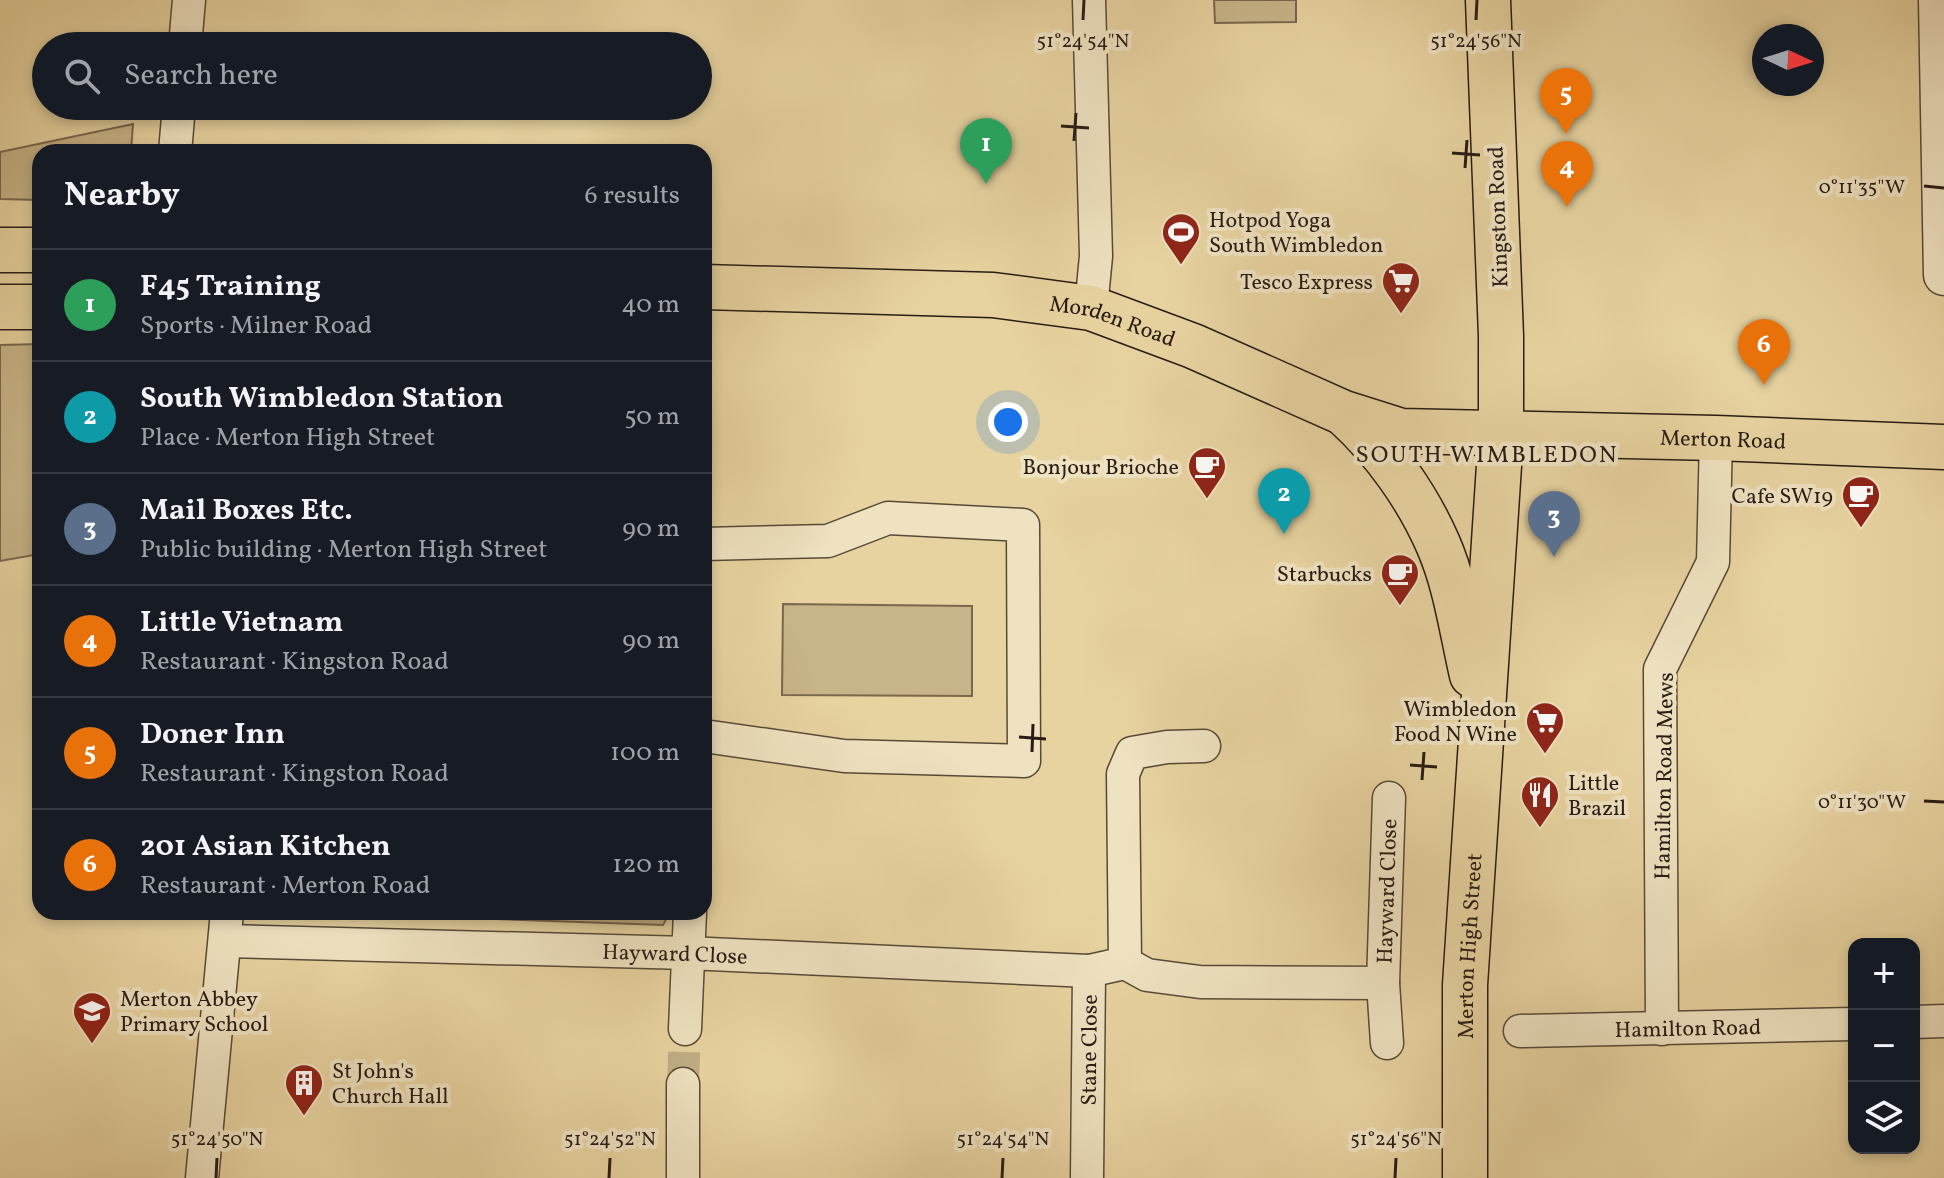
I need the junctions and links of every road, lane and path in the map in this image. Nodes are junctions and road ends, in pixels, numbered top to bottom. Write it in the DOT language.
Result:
graph roads {
  1 [pos="189,0"];
  2 [pos="1089,0"];
  3 [pos="1488,0"];
  4 [pos="1939,0"];
  5 [pos="186,32"];
  6 [pos="178,120"];
  7 [pos="176,144"];
  8 [pos="0,250"];
  9 [pos="32,250"];
  10 [pos="1944,275"];
  11 [pos="712,287"];
  12 [pos="0,307"];
  13 [pos="32,307"];
  14 [pos="1091,308"];
  15 [pos="1344,413"];
  16 [pos="1501,435"];
  17 [pos="1716,438"];
  18 [pos="1944,447"];
  19 [pos="712,544"];
  20 [pos="1482,716"];
  21 [pos="712,737"];
  22 [pos="1204,746"];
  23 [pos="1389,798"];
  24 [pos="690,920"];
  25 [pos="226,926"];
  26 [pos="688,953"];
  27 [pos="1125,963"];
  28 [pos="1089,971"];
  29 [pos="1383,983"];
  30 [pos="1944,1021"];
  31 [pos="1920,1022"];
  32 [pos="1848,1024"];
  33 [pos="685,1029"];
  34 [pos="1662,1029"];
  35 [pos="1520,1031"];
  36 [pos="1387,1043"];
  37 [pos="683,1084"];
  38 [pos="202,1178"];
  39 [pos="683,1178"];
  40 [pos="1087,1178"];
  41 [pos="1465,1178"];
  1 -- 5 [label="street"];
  2 -- 14 [label="street"];
  3 -- 16 [label="main road, Kingston Road"];
  4 -- 10 [label="street"];
  6 -- 7 [label="street"];
  8 -- 9 [label="main road"];
  11 -- 14 [label="main road, Morden Road"];
  12 -- 13 [label="main road"];
  14 -- 15 [label="main road, Morden Road"];
  15 -- 16 [label="main road, Morden Road"];
  15 -- 20 [label="main road, Merton High Street"];
  16 -- 17 [label="main road, Merton Road"];
  16 -- 20 [label="main road, Merton High Street"];
  17 -- 18 [label="main road, Merton Road"];
  17 -- 34 [label="street, Hamilton Road Mews"];
  19 -- 21 [label="street"];
  20 -- 41 [label="main road, Merton High Street"];
  22 -- 27 [label="street"];
  23 -- 29 [label="street, Hayward Close"];
  24 -- 26 [label="street"];
  25 -- 26 [label="street, Hayward Close"];
  25 -- 38 [label="street"];
  26 -- 28 [label="street, Hayward Close"];
  26 -- 33 [label="street"];
  27 -- 28 [label="street, Hayward Close"];
  27 -- 29 [label="street, Hayward Close"];
  28 -- 40 [label="street, Stane Close"];
  29 -- 36 [label="street, Hayward Close"];
  30 -- 31 [label="street"];
  32 -- 34 [label="street, Hamilton Road"];
  34 -- 35 [label="street, Hamilton Road"];
  37 -- 39 [label="street"];
}
